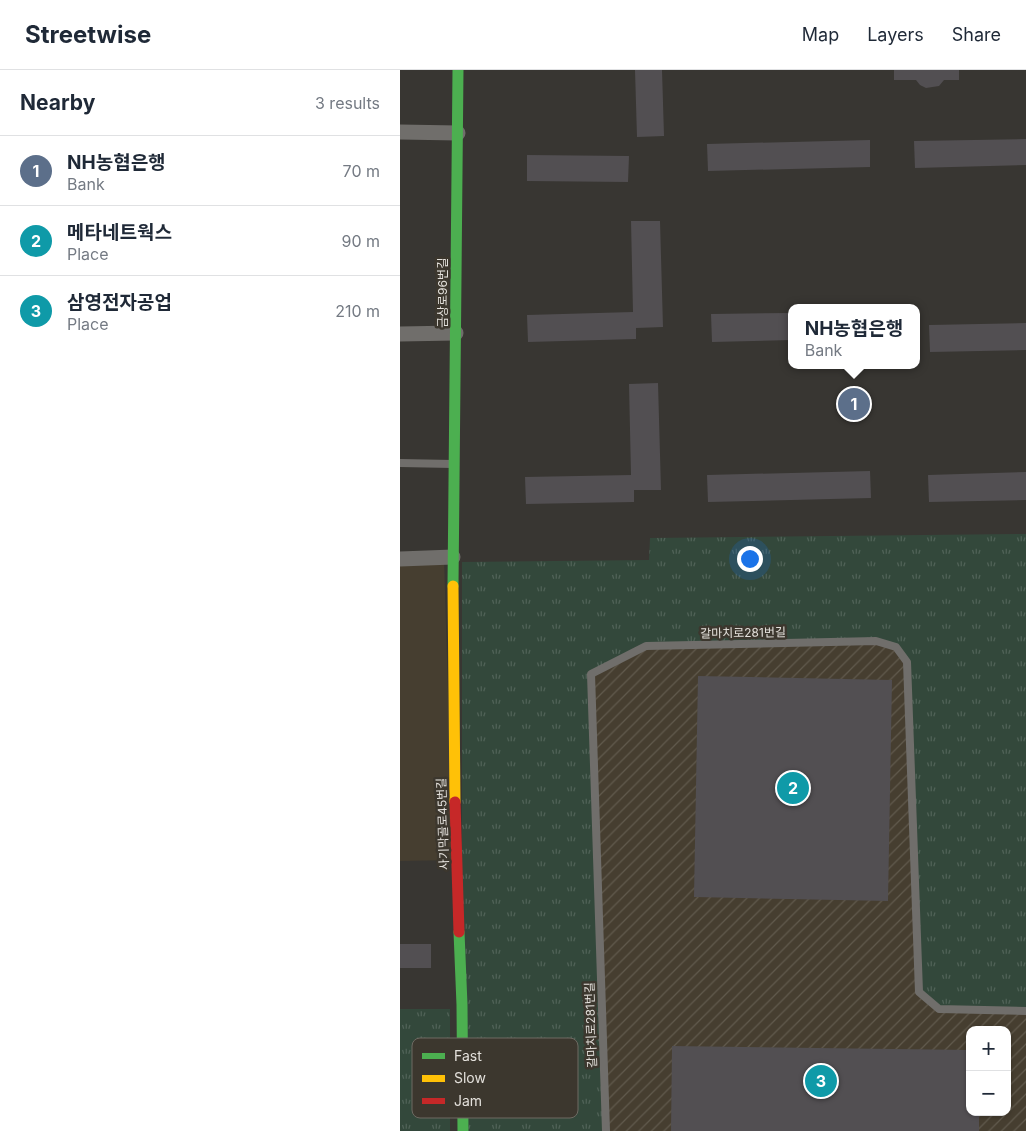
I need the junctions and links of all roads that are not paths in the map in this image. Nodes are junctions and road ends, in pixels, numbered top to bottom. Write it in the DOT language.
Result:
graph roads {
  1 [pos="458,70"];
  2 [pos="400,132"];
  3 [pos="458,132"];
  4 [pos="456,333"];
  5 [pos="400,334"];
  6 [pos="400,463"];
  7 [pos="453,464"];
  8 [pos="453,516"];
  9 [pos="453,557"];
  10 [pos="400,559"];
  11 [pos="1026,1011"];
  12 [pos="462,1038"];
  13 [pos="463,1118"];
  14 [pos="463,1131"];
  15 [pos="606,1131"];
  1 -- 3 [label="street, 금상로96번길"];
  2 -- 3 [label="street"];
  3 -- 4 [label="street, 금상로96번길"];
  4 -- 5 [label="street"];
  4 -- 7 [label="street, 금상로96번길"];
  6 -- 7 [label="lane"];
  7 -- 8 [label="street, 금상로96번길"];
  8 -- 9 [label="street, 사기막골로45번길"];
  9 -- 10 [label="street"];
  9 -- 12 [label="street, 사기막골로45번길"];
  11 -- 15 [label="lane, 갈마치로281번길"];
  13 -- 14 [label="street, 사기막골로45번길"];
}
